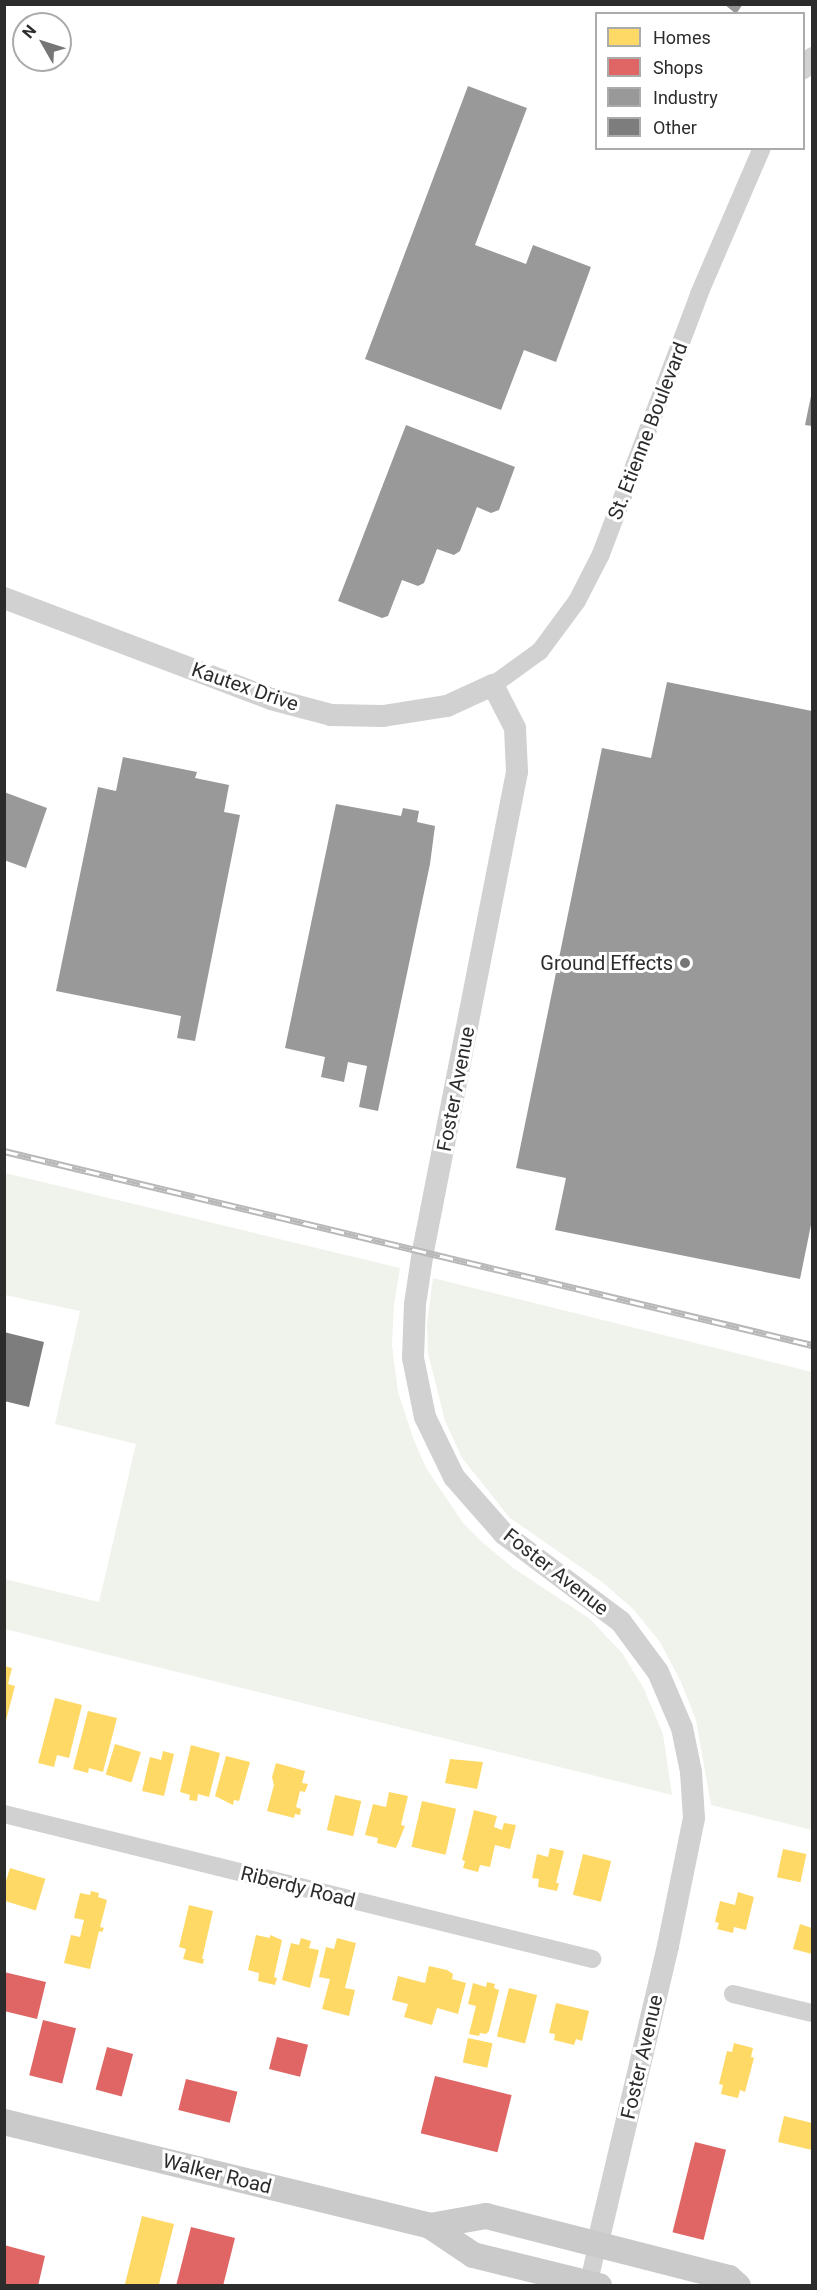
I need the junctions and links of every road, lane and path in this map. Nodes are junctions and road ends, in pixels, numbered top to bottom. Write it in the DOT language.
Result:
graph roads {
  1 [pos="761,150"];
  2 [pos="4,598"];
  3 [pos="493,686"];
  4 [pos="4,1814"];
  5 [pos="592,1959"];
  6 [pos="733,1994"];
  7 [pos="813,2013"];
  8 [pos="4,2122"];
  9 [pos="430,2226"];
  10 [pos="598,2242"];
  11 [pos="592,2285"];
  12 [pos="738,2286"];
  1 -- 3 [label="street, St. Etienne Boulevard"];
  2 -- 3 [label="street, Kautex Drive"];
  3 -- 10 [label="street, Foster Avenue"];
  4 -- 5 [label="street, Riberdy Road"];
  6 -- 7 [label="street"];
  8 -- 9 [label="main road, Walker Road"];
  9 -- 10 [label="main road, Walker Road"];
  9 -- 11 [label="main road, Walker Road"];
  10 -- 11 [label="street, Foster Avenue"];
  10 -- 12 [label="main road, Walker Road"];
}
